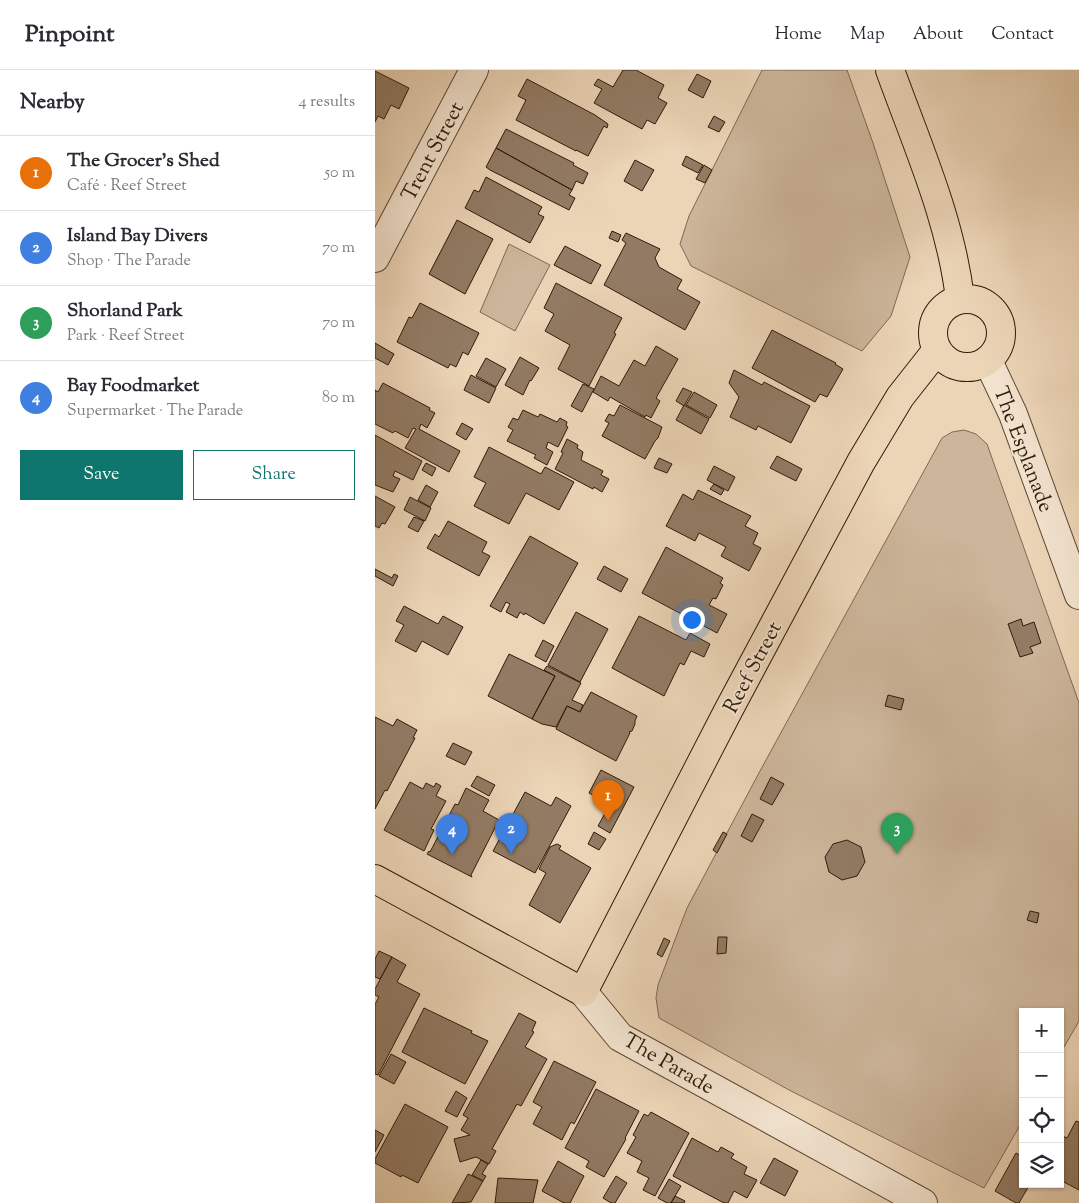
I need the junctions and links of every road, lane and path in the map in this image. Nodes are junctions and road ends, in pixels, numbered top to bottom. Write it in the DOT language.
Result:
graph roads {
  1 [pos="474,70"];
  2 [pos="890,70"];
  3 [pos="378,244"];
  4 [pos="960,299"];
  5 [pos="937,350"];
  6 [pos="988,361"];
  7 [pos="1079,595"];
  8 [pos="375,879"];
  9 [pos="583,992"];
  10 [pos="923,1203"];
  1 -- 3 [label="street, Trent Street"];
  2 -- 4 [label="main road"];
  4 -- 5 [label="main road"];
  4 -- 6 [label="main road"];
  5 -- 6 [label="main road"];
  5 -- 9 [label="main road, Reef Street"];
  6 -- 7 [label="street, The Esplanade"];
  8 -- 9 [label="main road, The Parade"];
  9 -- 10 [label="street, The Parade"];
}
